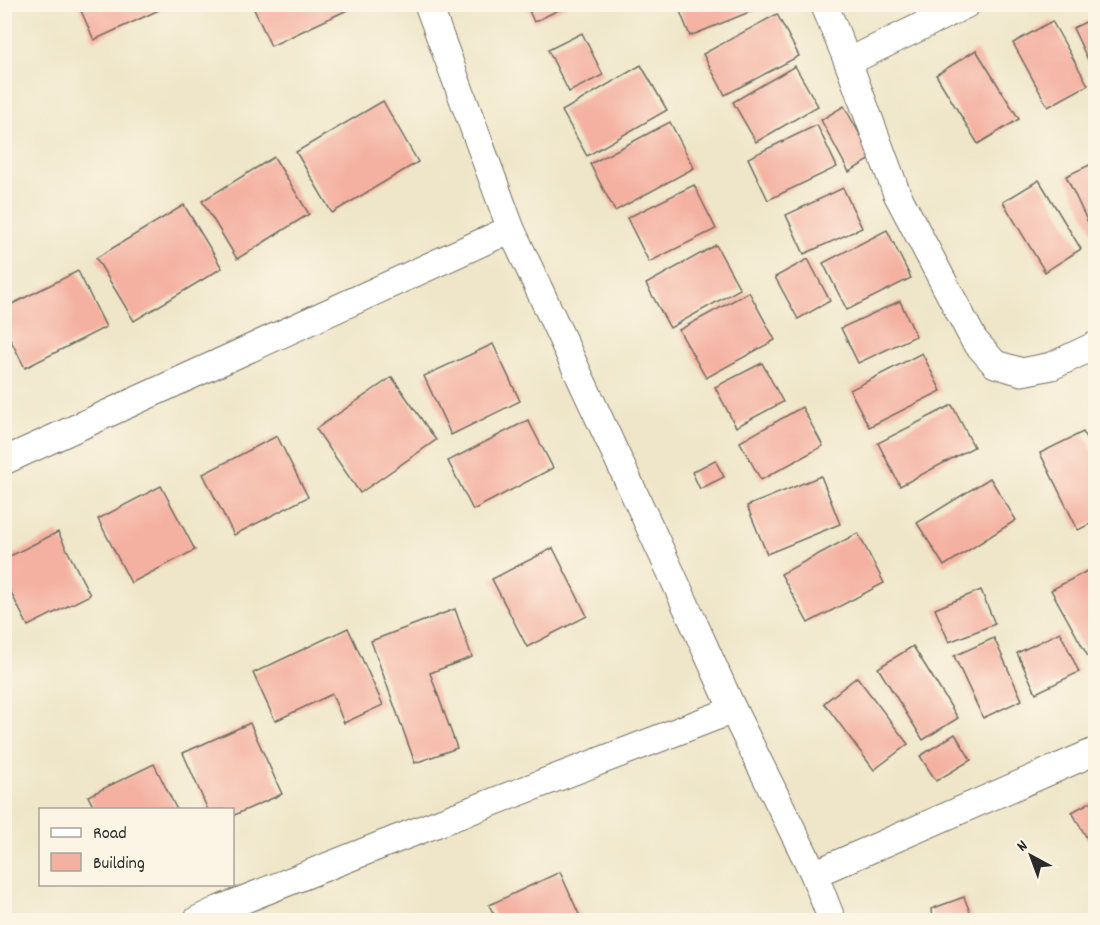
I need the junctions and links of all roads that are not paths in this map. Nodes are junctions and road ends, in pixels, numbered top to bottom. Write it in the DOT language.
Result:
graph roads {
  1 [pos="428,4"];
  2 [pos="824,4"];
  3 [pos="967,4"];
  4 [pos="848,62"];
  5 [pos="511,229"];
  6 [pos="1095,345"];
  7 [pos="4,461"];
  8 [pos="733,710"];
  9 [pos="1095,751"];
  10 [pos="813,874"];
  11 [pos="197,921"];
  12 [pos="832,921"];
  1 -- 5 [label="street"];
  2 -- 4 [label="street"];
  3 -- 4 [label="street"];
  4 -- 6 [label="street"];
  5 -- 7 [label="street"];
  5 -- 8 [label="street"];
  8 -- 10 [label="street"];
  8 -- 11 [label="street"];
  9 -- 10 [label="street"];
  10 -- 12 [label="street"];
}
